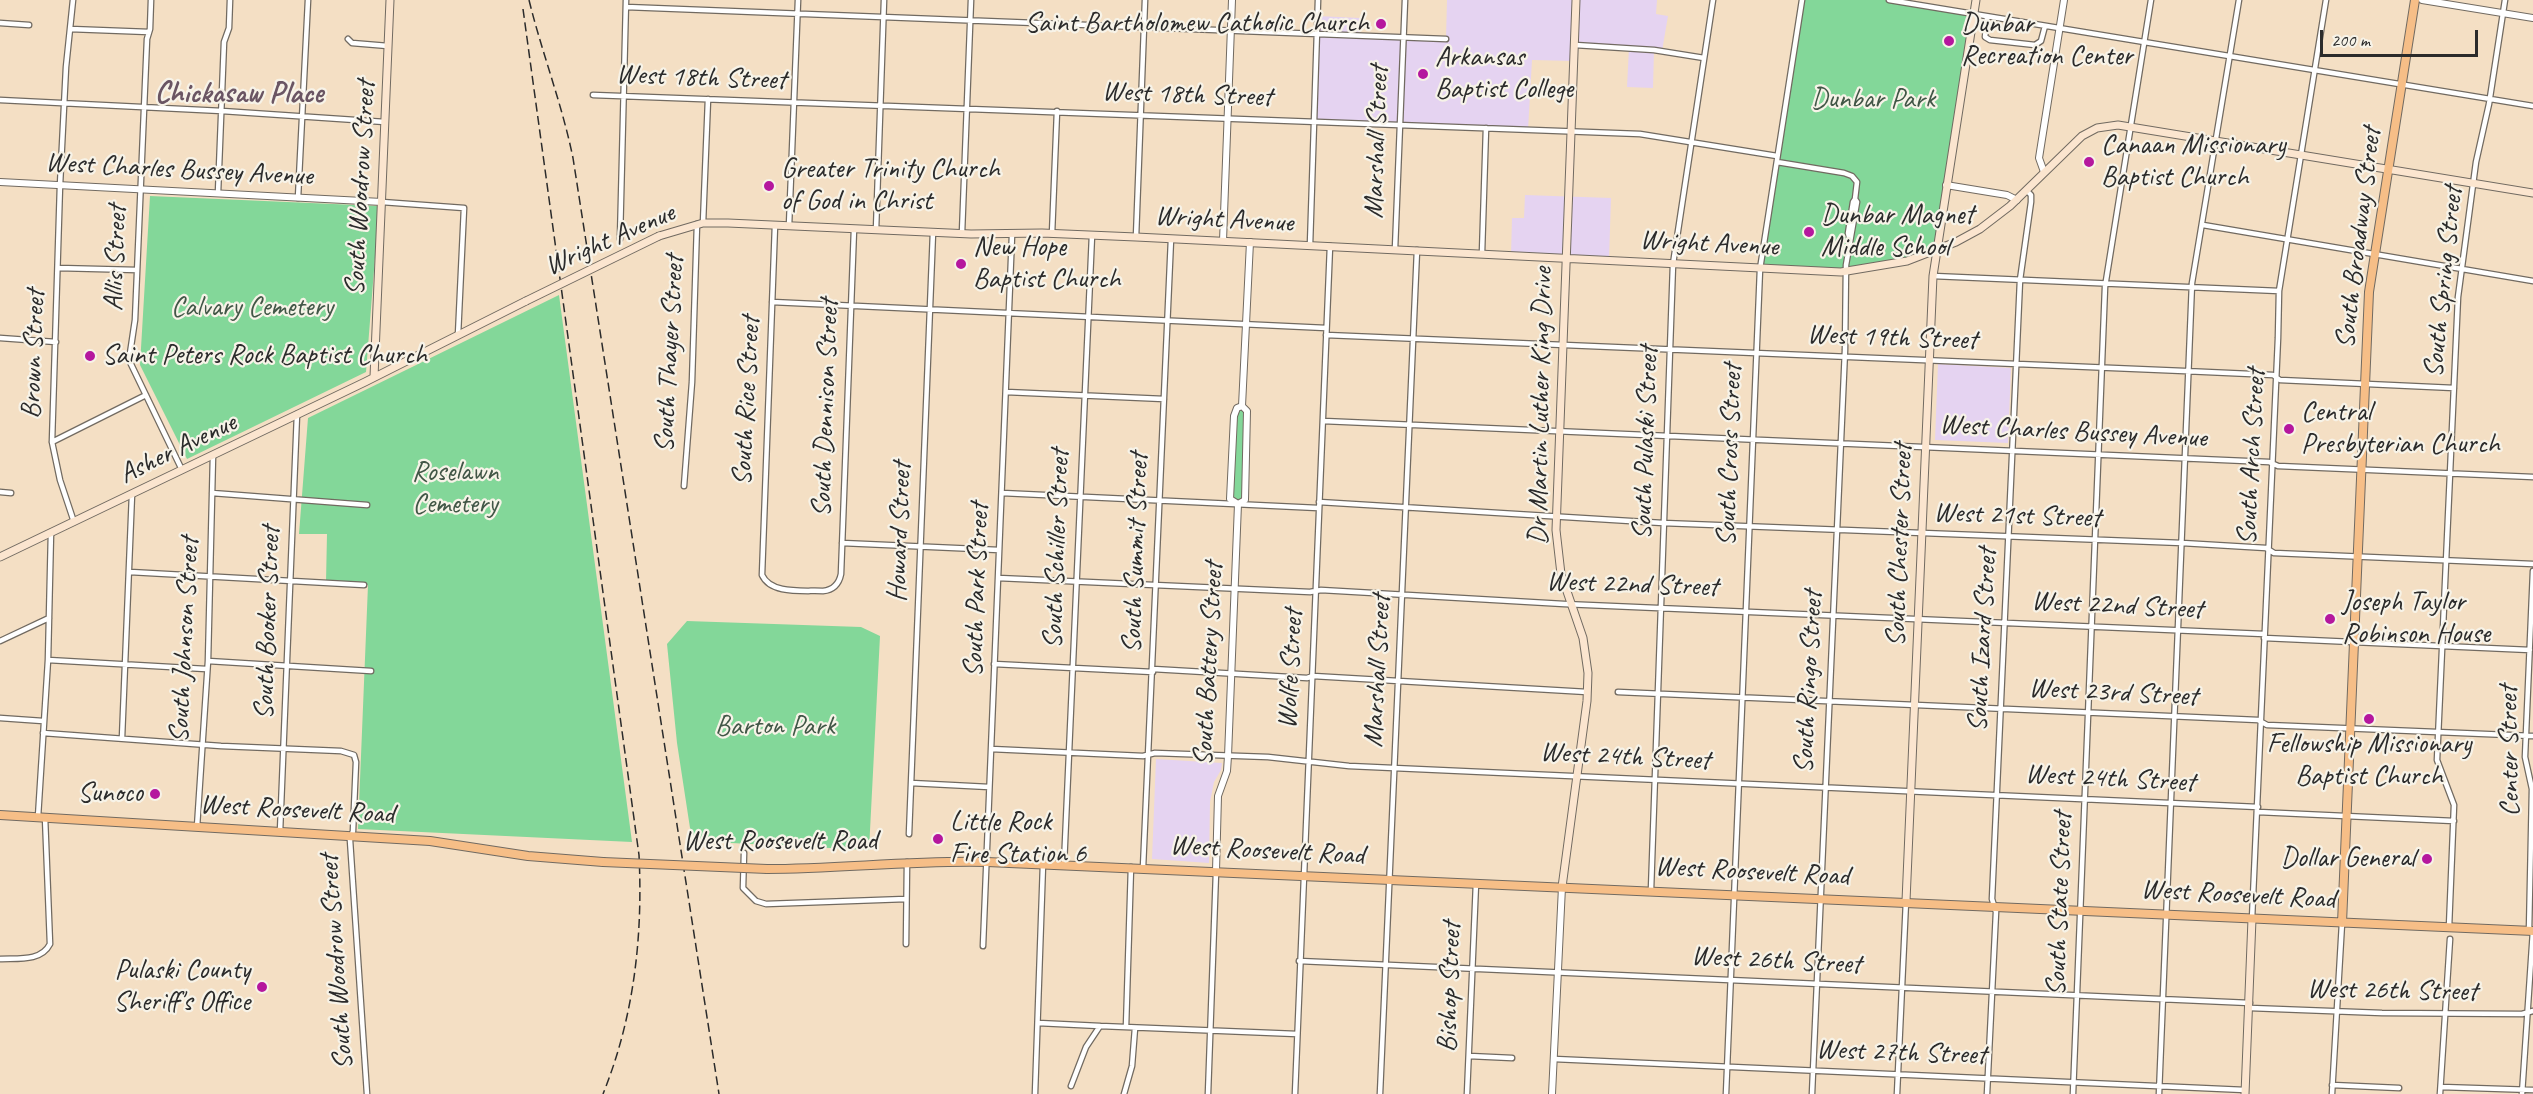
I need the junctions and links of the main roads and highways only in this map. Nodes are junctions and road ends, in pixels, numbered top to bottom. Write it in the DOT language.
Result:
graph roads {
  1 [pos="390,0"];
  2 [pos="1576,0"];
  3 [pos="1976,0"];
  4 [pos="2415,0"];
  5 [pos="2388,169"];
  6 [pos="2533,193"];
  7 [pos="1935,252"];
  8 [pos="1565,257"];
  9 [pos="374,377"];
  10 [pos="0,557"];
  11 [pos="0,815"];
  12 [pos="1562,887"];
  13 [pos="1906,902"];
  14 [pos="2252,919"];
  15 [pos="2342,923"];
  16 [pos="2532,931"];
  17 [pos="2245,1092"];
  1 -- 9 [label="main road, South Woodrow Street"];
  2 -- 8 [label="main road, Dr Martin Luther King Drive"];
  3 -- 7 [label="main road, South Chester Street"];
  4 -- 5 [label="main road, South Broadway Street"];
  5 -- 6 [label="main road, Wright Avenue"];
  5 -- 7 [label="main road, Wright Avenue"];
  5 -- 15 [label="main road, South Broadway Street"];
  7 -- 8 [label="main road, Wright Avenue"];
  7 -- 13 [label="main road, South Chester Street"];
  8 -- 9 [label="main road, Wright Avenue, bridge"];
  8 -- 12 [label="main road, Dr Martin Luther King Drive"];
  9 -- 10 [label="main road, Asher Avenue"];
  11 -- 12 [label="main road, West Roosevelt Road, bridge"];
  12 -- 13 [label="main road, West Roosevelt Road"];
  13 -- 14 [label="main road, West Roosevelt Road"];
  14 -- 15 [label="main road, West Roosevelt Road"];
  14 -- 17 [label="main road"];
  15 -- 16 [label="main road, West Roosevelt Road"];
}
